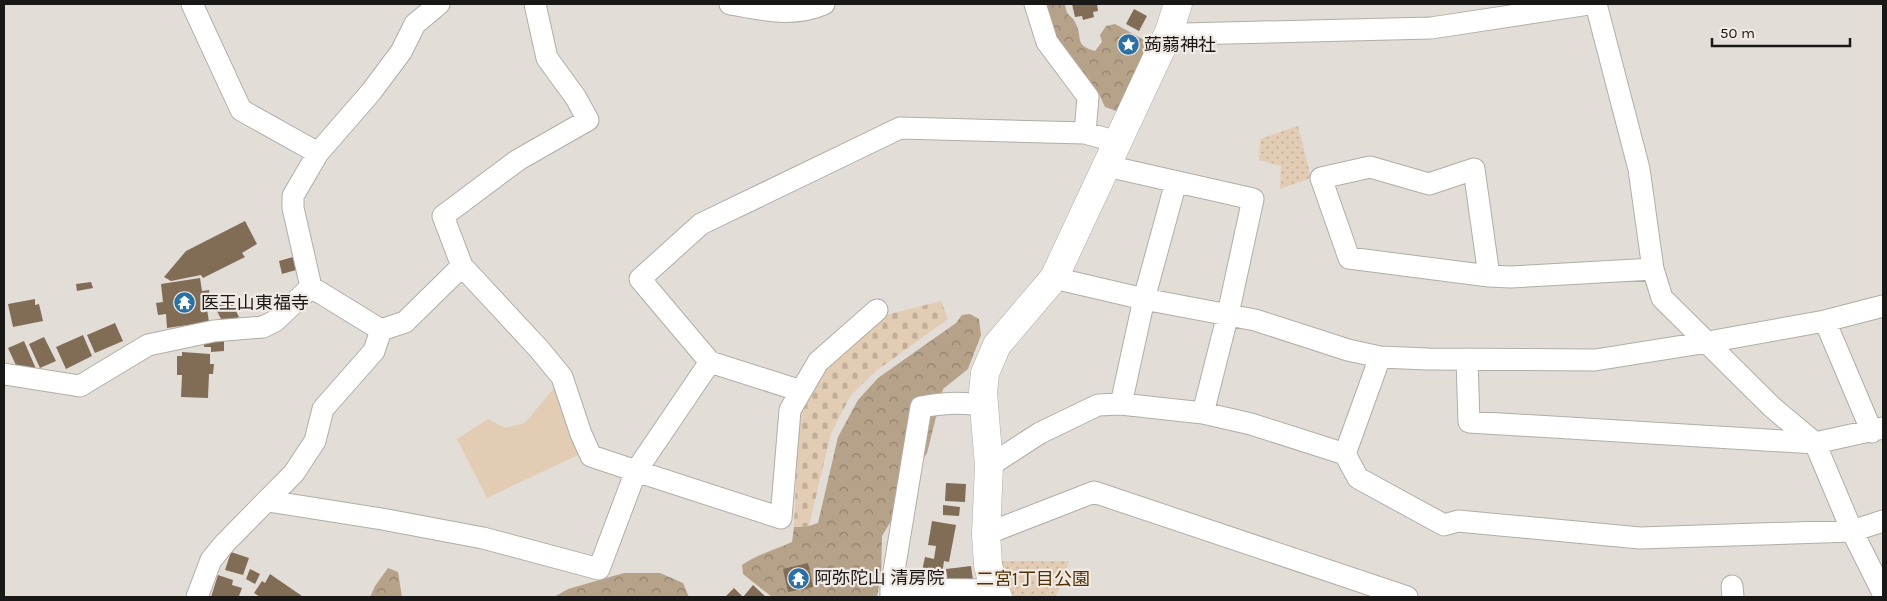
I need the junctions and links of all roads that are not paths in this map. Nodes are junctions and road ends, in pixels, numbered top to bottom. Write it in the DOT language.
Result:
graph roads {
  1 [pos="192,4"];
  2 [pos="439,4"];
  3 [pos="535,4"];
  4 [pos="730,4"];
  5 [pos="824,4"];
  6 [pos="1035,4"];
  7 [pos="1178,4"];
  8 [pos="1596,4"];
  9 [pos="1579,5"];
  10 [pos="1169,32"];
  11 [pos="1085,133"];
  12 [pos="318,153"];
  13 [pos="1113,154"];
  14 [pos="1176,182"];
  15 [pos="462,266"];
  16 [pos="1653,269"];
  17 [pos="1489,276"];
  18 [pos="1054,278"];
  19 [pos="311,287"];
  20 [pos="1144,299"];
  21 [pos="1883,306"];
  22 [pos="877,310"];
  23 [pos="1228,314"];
  24 [pos="1825,321"];
  25 [pos="381,330"];
  26 [pos="1708,342"];
  27 [pos="1380,357"];
  28 [pos="1467,358"];
  29 [pos="710,362"];
  30 [pos="4,374"];
  31 [pos="801,391"];
  32 [pos="1121,404"];
  33 [pos="983,406"];
  34 [pos="1203,413"];
  35 [pos="1878,430"];
  36 [pos="1815,443"];
  37 [pos="1345,454"];
  38 [pos="989,466"];
  39 [pos="636,471"];
  40 [pos="268,501"];
  41 [pos="1883,521"];
  42 [pos="1852,531"];
  43 [pos="986,534"];
  44 [pos="1882,587"];
  45 [pos="891,593"];
  46 [pos="996,594"];
  47 [pos="198,597"];
  48 [pos="1407,597"];
  1 -- 12 [label="street"];
  2 -- 12 [label="street"];
  3 -- 15 [label="street"];
  4 -- 5 [label="street"];
  6 -- 11 [label="street"];
  7 -- 10 [label="street"];
  8 -- 16 [label="street"];
  9 -- 10 [label="street"];
  10 -- 13 [label="street"];
  11 -- 13 [label="street"];
  11 -- 29 [label="street"];
  12 -- 19 [label="street"];
  13 -- 14 [label="street"];
  13 -- 18 [label="street"];
  14 -- 20 [label="street"];
  14 -- 23 [label="street"];
  15 -- 25 [label="street"];
  15 -- 39 [label="street"];
  16 -- 17 [label="street"];
  16 -- 26 [label="street"];
  17 -- 17 [label="street"];
  18 -- 20 [label="street"];
  18 -- 33 [label="street"];
  19 -- 25 [label="street"];
  19 -- 30 [label="street"];
  20 -- 23 [label="street"];
  20 -- 32 [label="street"];
  21 -- 24 [label="street"];
  22 -- 31 [label="street"];
  23 -- 27 [label="street"];
  23 -- 34 [label="street"];
  24 -- 26 [label="street"];
  24 -- 35 [label="street"];
  25 -- 40 [label="street"];
  26 -- 28 [label="street"];
  26 -- 36 [label="street"];
  27 -- 28 [label="street"];
  27 -- 37 [label="street"];
  28 -- 36 [label="street"];
  29 -- 31 [label="street"];
  29 -- 39 [label="street"];
  31 -- 39 [label="street"];
  32 -- 34 [label="street"];
  32 -- 38 [label="street"];
  33 -- 38 [label="street"];
  33 -- 45 [label="street"];
  34 -- 37 [label="street"];
  35 -- 36 [label="street"];
  36 -- 42 [label="street"];
  37 -- 42 [label="street"];
  38 -- 43 [label="street"];
  39 -- 40 [label="street"];
  40 -- 47 [label="street"];
  41 -- 42 [label="street"];
  42 -- 44 [label="street"];
  43 -- 46 [label="street"];
  43 -- 48 [label="street"];
  45 -- 46 [label="street"];
}
